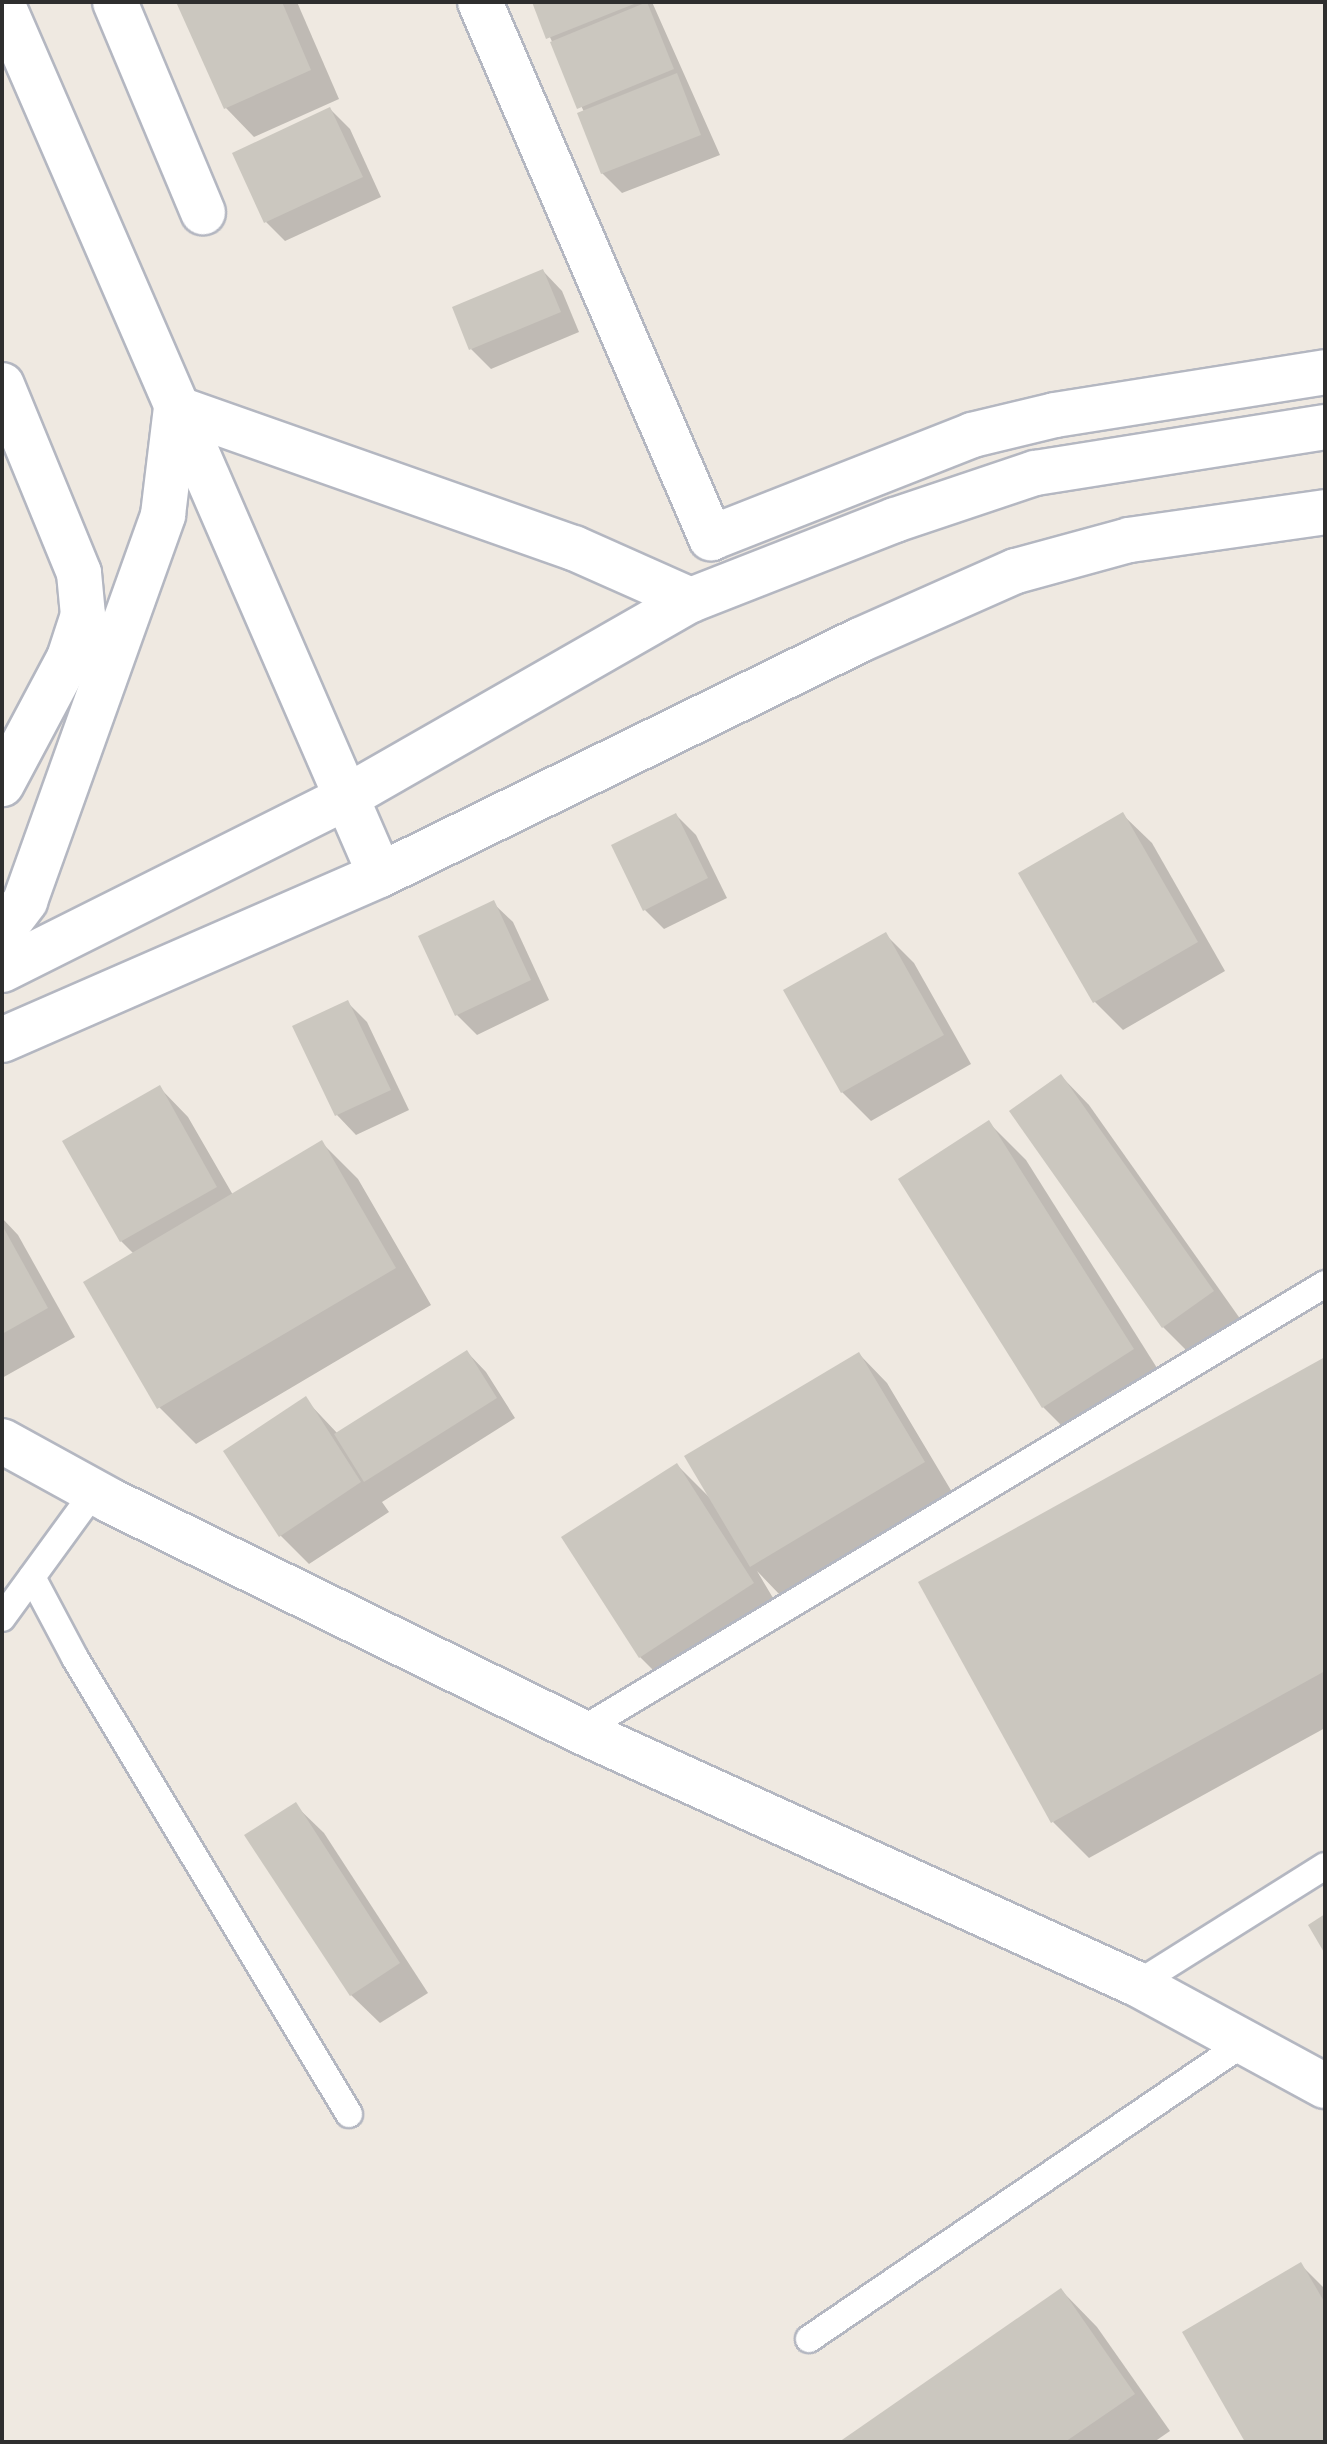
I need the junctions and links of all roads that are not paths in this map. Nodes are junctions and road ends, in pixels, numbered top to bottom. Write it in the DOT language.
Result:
graph roads {
  1 [pos="115,2"];
  2 [pos="480,2"];
  3 [pos="2,3"];
  4 [pos="203,212"];
  5 [pos="1325,372"];
  6 [pos="2,385"];
  7 [pos="176,408"];
  8 [pos="1325,427"];
  9 [pos="1325,512"];
  10 [pos="691,600"];
  11 [pos="2,784"];
  12 [pos="343,799"];
  13 [pos="380,875"];
  14 [pos="2,932"];
  15 [pos="2,970"];
  16 [pos="2,1040"];
  17 [pos="1325,1284"];
  18 [pos="2,1441"];
  19 [pos="94,1492"];
  20 [pos="32,1577"];
  21 [pos="2,1618"];
  22 [pos="580,1731"];
  23 [pos="1325,1866"];
  24 [pos="1137,1984"];
  25 [pos="1245,2042"];
  26 [pos="1325,2086"];
  27 [pos="349,2114"];
  28 [pos="809,2339"];
  1 -- 4 [label="street"];
  2 -- 5 [label="street"];
  3 -- 7 [label="street"];
  6 -- 11 [label="street"];
  7 -- 10 [label="street"];
  7 -- 12 [label="street"];
  7 -- 14 [label="street"];
  8 -- 10 [label="street"];
  9 -- 13 [label="street"];
  10 -- 12 [label="street"];
  12 -- 13 [label="street"];
  12 -- 15 [label="street"];
  13 -- 16 [label="street"];
  17 -- 22 [label="lane"];
  18 -- 19 [label="street"];
  19 -- 20 [label="lane"];
  19 -- 22 [label="street"];
  20 -- 21 [label="lane"];
  20 -- 27 [label="lane"];
  22 -- 24 [label="street"];
  23 -- 24 [label="lane"];
  24 -- 25 [label="street"];
  25 -- 26 [label="street"];
  25 -- 28 [label="lane"];
}
